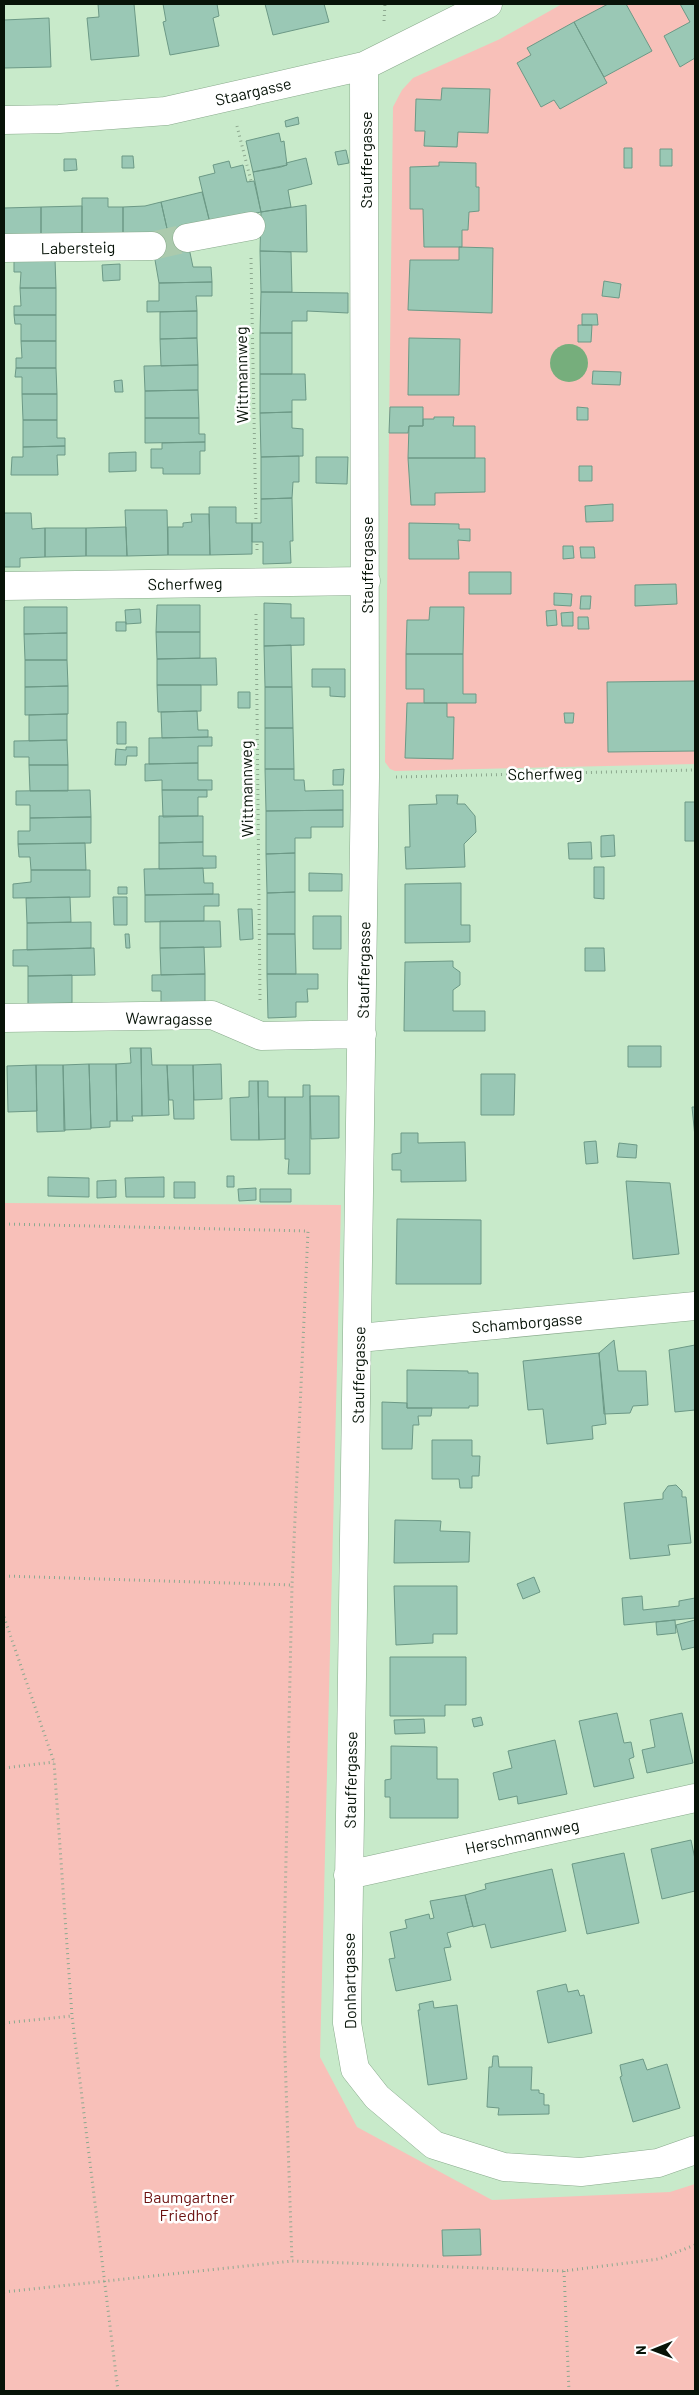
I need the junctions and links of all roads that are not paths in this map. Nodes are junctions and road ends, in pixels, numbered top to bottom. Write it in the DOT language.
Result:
graph roads {
  1 [pos="488,4"];
  2 [pos="364,66"];
  3 [pos="4,120"];
  4 [pos="250,226"];
  5 [pos="187,238"];
  6 [pos="152,246"];
  7 [pos="4,248"];
  8 [pos="366,581"];
  9 [pos="4,586"];
  10 [pos="4,1018"];
  11 [pos="362,1034"];
  12 [pos="695,1306"];
  13 [pos="359,1338"];
  14 [pos="695,1798"];
  15 [pos="348,1874"];
  16 [pos="695,2150"];
  1 -- 2 [label="street, Staargasse"];
  2 -- 3 [label="street, Staargasse"];
  2 -- 8 [label="street, Stauffergasse"];
  4 -- 5 [label="street"];
  6 -- 7 [label="street, Labersteig"];
  8 -- 9 [label="street, Scherfweg"];
  8 -- 11 [label="street, Stauffergasse"];
  10 -- 11 [label="street, Wawragasse"];
  11 -- 13 [label="street, Stauffergasse"];
  12 -- 13 [label="street, Schamborgasse"];
  13 -- 15 [label="street, Stauffergasse"];
  14 -- 15 [label="street, Herschmannweg"];
  15 -- 16 [label="street, Donhartgasse"];
}
